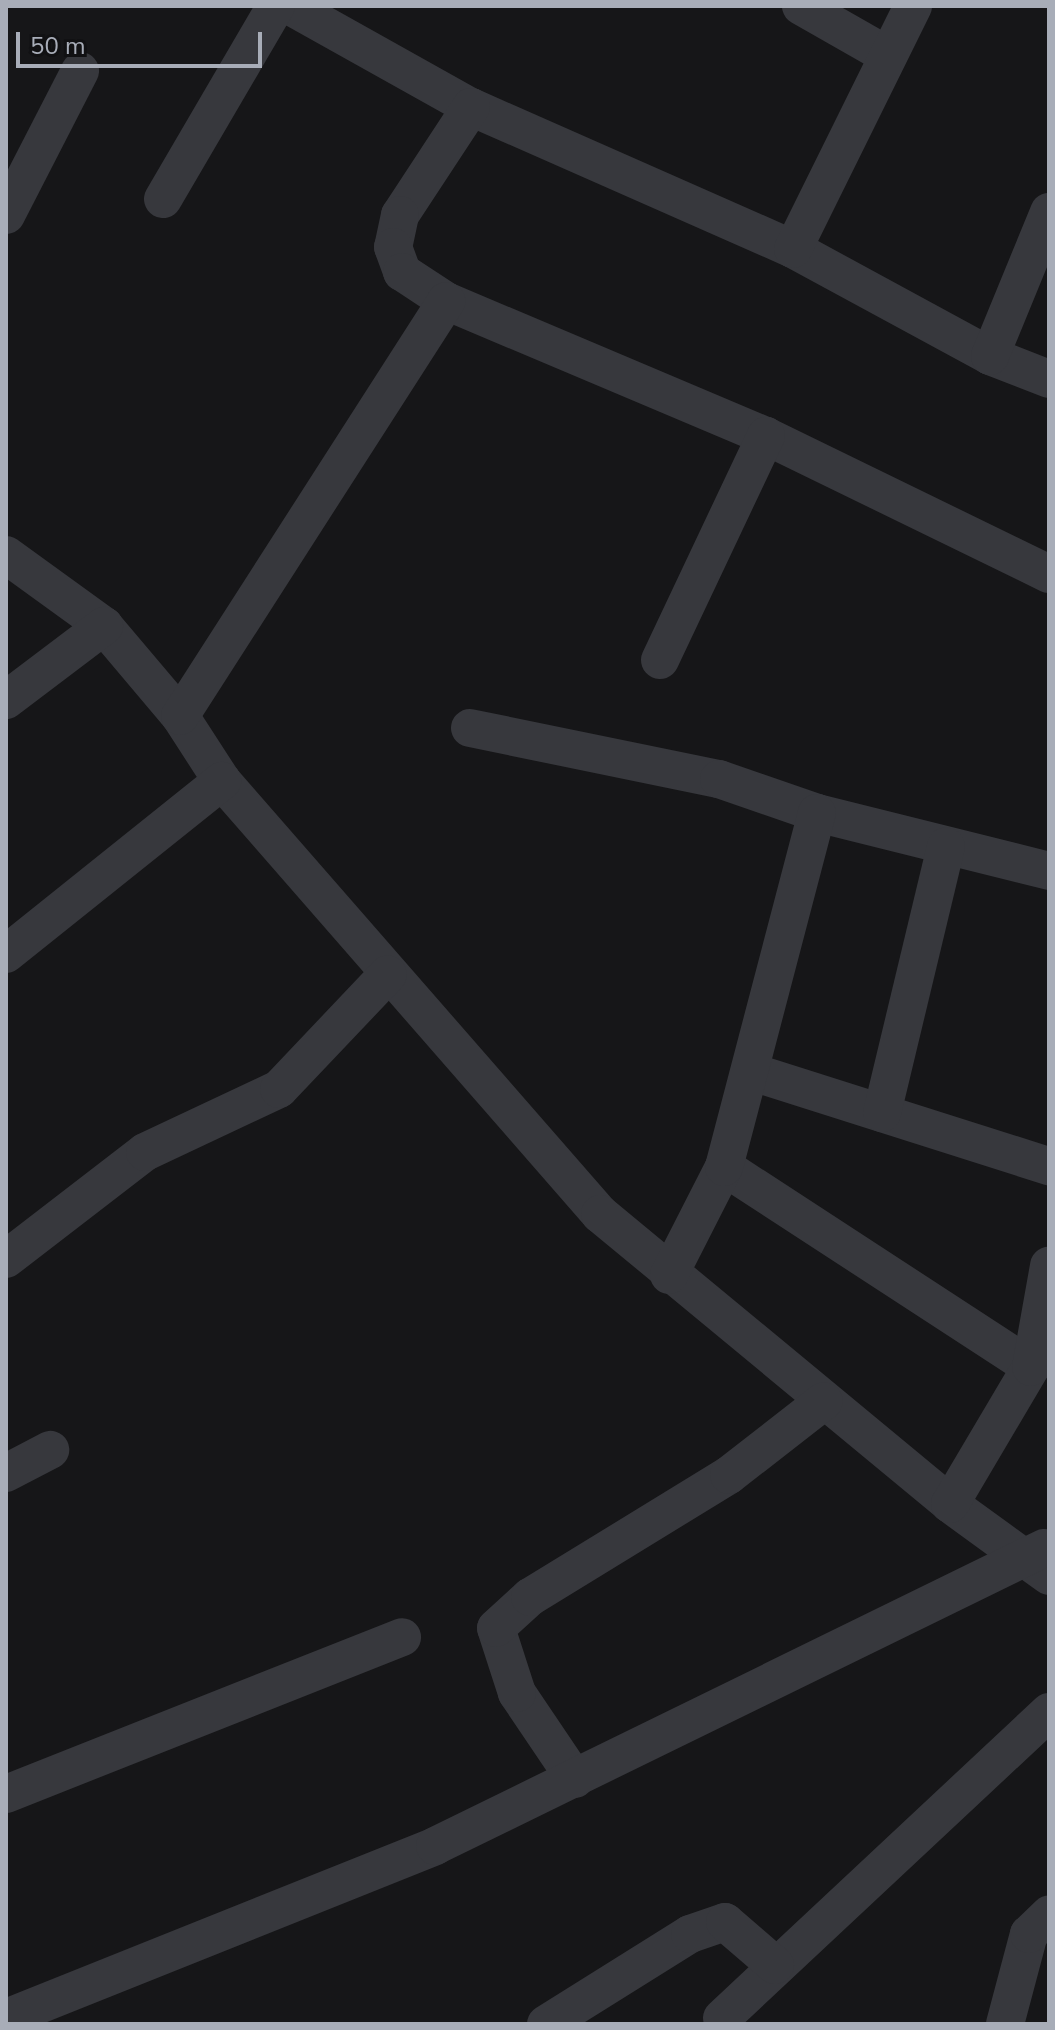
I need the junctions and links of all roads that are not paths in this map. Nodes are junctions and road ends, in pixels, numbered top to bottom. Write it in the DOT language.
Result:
graph roads {
  1 [pos="276,6"];
  2 [pos="290,6"];
  3 [pos="801,6"];
  4 [pos="913,6"];
  5 [pos="336,17"];
  6 [pos="887,55"];
  7 [pos="80,71"];
  8 [pos="471,107"];
  9 [pos="163,199"];
  10 [pos="1049,212"];
  11 [pos="6,215"];
  12 [pos="793,249"];
  13 [pos="446,301"];
  14 [pos="990,356"];
  15 [pos="1049,379"];
  16 [pos="766,436"];
  17 [pos="6,555"];
  18 [pos="1049,574"];
  19 [pos="104,626"];
  20 [pos="660,660"];
  21 [pos="6,700"];
  22 [pos="180,716"];
  23 [pos="470,728"];
  24 [pos="222,781"];
  25 [pos="817,813"];
  26 [pos="946,847"];
  27 [pos="1049,871"];
  28 [pos="6,954"];
  29 [pos="388,974"];
  30 [pos="752,1072"];
  31 [pos="882,1113"];
  32 [pos="1049,1166"];
  33 [pos="724,1167"];
  34 [pos="6,1259"];
  35 [pos="1049,1266"];
  36 [pos="669,1275"];
  37 [pos="1031,1367"];
  38 [pos="824,1401"];
  39 [pos="50,1450"];
  40 [pos="6,1473"];
  41 [pos="950,1504"];
  42 [pos="1042,1560"];
  43 [pos="402,1637"];
  44 [pos="1049,1712"];
  45 [pos="575,1779"];
  46 [pos="6,1794"];
  47 [pos="1049,1915"];
  48 [pos="775,1965"];
  49 [pos="24,2017"];
  50 [pos="722,2018"];
  51 [pos="562,2020"];
  52 [pos="1005,2024"];
  1 -- 9 [label="street"];
  2 -- 5 [label="street"];
  3 -- 6 [label="street"];
  4 -- 6 [label="street"];
  5 -- 8 [label="street"];
  6 -- 12 [label="street"];
  7 -- 11 [label="street"];
  8 -- 12 [label="street"];
  8 -- 13 [label="street"];
  10 -- 14 [label="street"];
  12 -- 14 [label="street"];
  13 -- 16 [label="street"];
  13 -- 22 [label="street"];
  14 -- 15 [label="street"];
  16 -- 18 [label="street"];
  16 -- 20 [label="street"];
  17 -- 19 [label="street"];
  19 -- 21 [label="street"];
  19 -- 22 [label="street"];
  22 -- 24 [label="street"];
  23 -- 25 [label="street"];
  24 -- 28 [label="street"];
  24 -- 29 [label="street"];
  25 -- 26 [label="street"];
  25 -- 30 [label="street"];
  26 -- 27 [label="street"];
  26 -- 31 [label="street"];
  29 -- 34 [label="street"];
  29 -- 36 [label="street"];
  30 -- 31 [label="street"];
  30 -- 33 [label="street"];
  31 -- 32 [label="street"];
  33 -- 36 [label="street"];
  33 -- 37 [label="street"];
  35 -- 37 [label="street"];
  36 -- 38 [label="street"];
  37 -- 41 [label="street"];
  38 -- 41 [label="street"];
  38 -- 45 [label="street"];
  39 -- 40 [label="street"];
  41 -- 42 [label="street"];
  42 -- 45 [label="street"];
  43 -- 46 [label="street"];
  44 -- 48 [label="street"];
  45 -- 49 [label="street"];
  47 -- 52 [label="street"];
  48 -- 50 [label="street"];
  48 -- 51 [label="street"];
}
